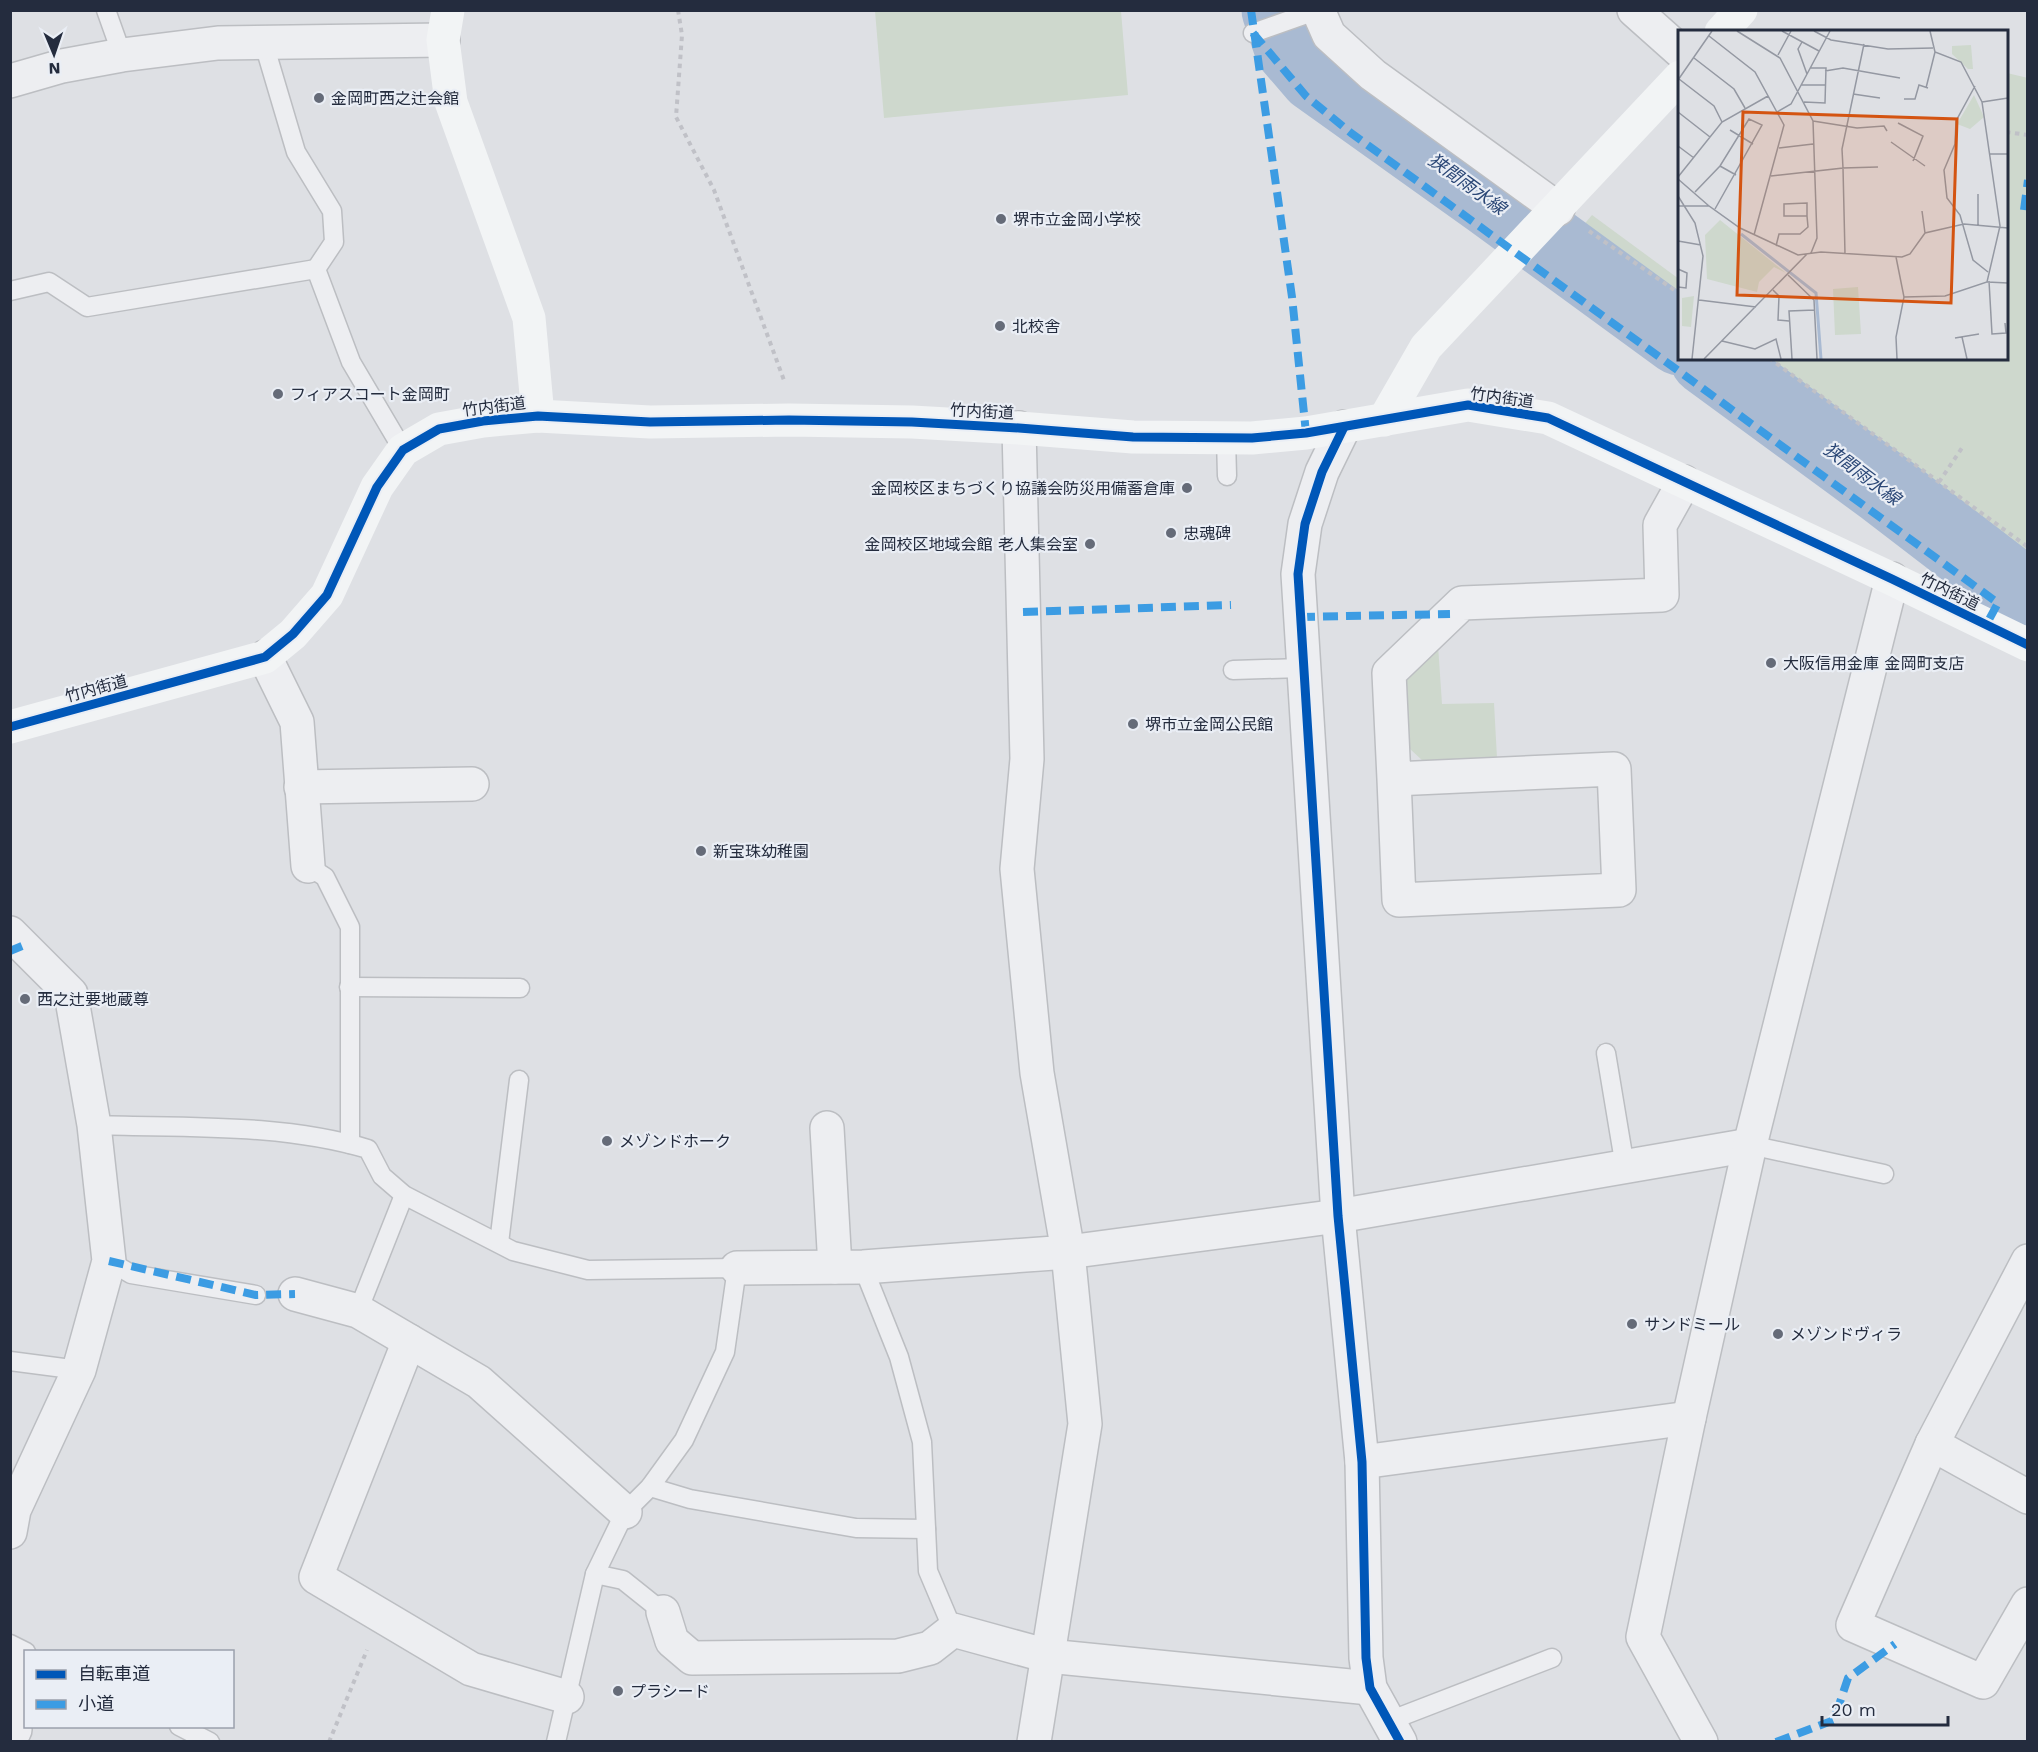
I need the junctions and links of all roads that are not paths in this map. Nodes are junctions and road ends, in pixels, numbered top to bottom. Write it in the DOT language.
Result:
graph roads {
  1 [pos="106,10"];
  2 [pos="1318,10"];
  3 [pos="1634,10"];
  4 [pos="1741,10"];
  5 [pos="446,25"];
  6 [pos="1723,30"];
  7 [pos="1253,33"];
  8 [pos="264,44"];
  9 [pos="1678,49"];
  10 [pos="122,55"];
  11 [pos="1678,79"];
  12 [pos="10,81"];
  13 [pos="1561,219"];
  14 [pos="316,269"];
  15 [pos="10,291"];
  16 [pos="538,416"];
  17 [pos="1384,420"];
  18 [pos="1344,427"];
  19 [pos="1019,428"];
  20 [pos="1226,438"];
  21 [pos="403,450"];
  22 [pos="1227,476"];
  23 [pos="1684,482"];
  24 [pos="1892,579"];
  25 [pos="2028,645"];
  26 [pos="265,657"];
  27 [pos="1302,668"];
  28 [pos="1233,670"];
  29 [pos="10,727"];
  30 [pos="1394,778"];
  31 [pos="472,784"];
  32 [pos="301,787"];
  33 [pos="308,866"];
  34 [pos="10,933"];
  35 [pos="349,987"];
  36 [pos="520,988"];
  37 [pos="1606,1053"];
  38 [pos="519,1080"];
  39 [pos="94,1125"];
  40 [pos="827,1128"];
  41 [pos="350,1144"];
  42 [pos="1750,1145"];
  43 [pos="1624,1167"];
  44 [pos="1884,1174"];
  45 [pos="404,1195"];
  46 [pos="1338,1216"];
  47 [pos="499,1243"];
  48 [pos="1068,1252"];
  49 [pos="2028,1261"];
  50 [pos="109,1262"];
  51 [pos="849,1267"];
  52 [pos="736,1268"];
  53 [pos="295,1294"];
  54 [pos="256,1295"];
  55 [pos="358,1311"];
  56 [pos="409,1341"];
  57 [pos="10,1361"];
  58 [pos="79,1370"];
  59 [pos="1689,1418"];
  60 [pos="1932,1444"];
  61 [pos="1362,1462"];
  62 [pos="650,1487"];
  63 [pos="2028,1497"];
  64 [pos="625,1512"];
  65 [pos="926,1529"];
  66 [pos="10,1532"];
  67 [pos="596,1574"];
  68 [pos="2028,1604"];
  69 [pos="663,1612"];
  70 [pos="953,1630"];
  71 [pos="10,1644"];
  72 [pos="24,1651"];
  73 [pos="1048,1656"];
  74 [pos="1552,1658"];
  75 [pos="10,1664"];
  76 [pos="1370,1688"];
  77 [pos="567,1697"];
  78 [pos="183,1728"];
  79 [pos="1394,1731"];
  80 [pos="10,1738"];
  81 [pos="210,1742"];
  82 [pos="556,1742"];
  83 [pos="1034,1742"];
  84 [pos="1701,1742"];
  1 -- 10 [label="lane"];
  2 -- 7 [label="lane"];
  2 -- 13 [label="street"];
  3 -- 9 [label="street"];
  4 -- 6 [label="street"];
  5 -- 8 [label="street"];
  5 -- 16 [label="street"];
  8 -- 10 [label="street"];
  8 -- 14 [label="lane"];
  10 -- 12 [label="street"];
  11 -- 13 [label="street"];
  13 -- 17 [label="street"];
  14 -- 15 [label="lane"];
  14 -- 21 [label="lane"];
  16 -- 19 [label="street, 竹内街道"];
  16 -- 21 [label="street, 竹内街道"];
  17 -- 18 [label="street, 竹内街道"];
  17 -- 23 [label="street, 竹内街道"];
  18 -- 20 [label="street, 竹内街道"];
  18 -- 27 [label="street"];
  19 -- 20 [label="street, 竹内街道"];
  19 -- 48 [label="street"];
  20 -- 22 [label="lane"];
  21 -- 26 [label="street, 竹内街道"];
  23 -- 24 [label="street, 竹内街道"];
  23 -- 30 [label="street"];
  24 -- 25 [label="street, 竹内街道"];
  24 -- 42 [label="street"];
  26 -- 29 [label="street, 竹内街道"];
  26 -- 32 [label="street"];
  27 -- 28 [label="lane"];
  27 -- 46 [label="street"];
  30 -- 30 [label="street"];
  31 -- 32 [label="street"];
  32 -- 33 [label="street"];
  33 -- 35 [label="lane"];
  34 -- 39 [label="street"];
  35 -- 36 [label="lane"];
  35 -- 41 [label="lane"];
  37 -- 43 [label="lane"];
  38 -- 47 [label="lane"];
  39 -- 41 [label="lane"];
  39 -- 50 [label="street"];
  40 -- 51 [label="street"];
  41 -- 45 [label="lane"];
  42 -- 43 [label="street"];
  42 -- 44 [label="lane"];
  42 -- 59 [label="street"];
  43 -- 46 [label="street"];
  45 -- 47 [label="lane"];
  45 -- 55 [label="lane"];
  46 -- 48 [label="street"];
  46 -- 61 [label="street"];
  47 -- 52 [label="lane"];
  48 -- 51 [label="street"];
  48 -- 73 [label="street"];
  49 -- 60 [label="street"];
  50 -- 54 [label="lane"];
  50 -- 58 [label="street"];
  51 -- 52 [label="street"];
  51 -- 65 [label="lane"];
  52 -- 62 [label="lane"];
  53 -- 55 [label="street"];
  55 -- 56 [label="street"];
  56 -- 64 [label="street"];
  56 -- 77 [label="street"];
  57 -- 58 [label="lane"];
  58 -- 66 [label="street"];
  59 -- 61 [label="street"];
  59 -- 84 [label="street"];
  60 -- 63 [label="street"];
  60 -- 68 [label="street"];
  61 -- 76 [label="street"];
  62 -- 64 [label="lane"];
  62 -- 65 [label="lane"];
  64 -- 67 [label="lane"];
  65 -- 70 [label="lane"];
  67 -- 69 [label="lane"];
  67 -- 77 [label="lane"];
  69 -- 70 [label="street"];
  70 -- 73 [label="street"];
  71 -- 72 [label="lane"];
  73 -- 76 [label="street"];
  73 -- 83 [label="street"];
  74 -- 79 [label="lane"];
  75 -- 80 [label="street"];
  76 -- 79 [label="street"];
  77 -- 82 [label="lane"];
  78 -- 81 [label="lane"];
}
